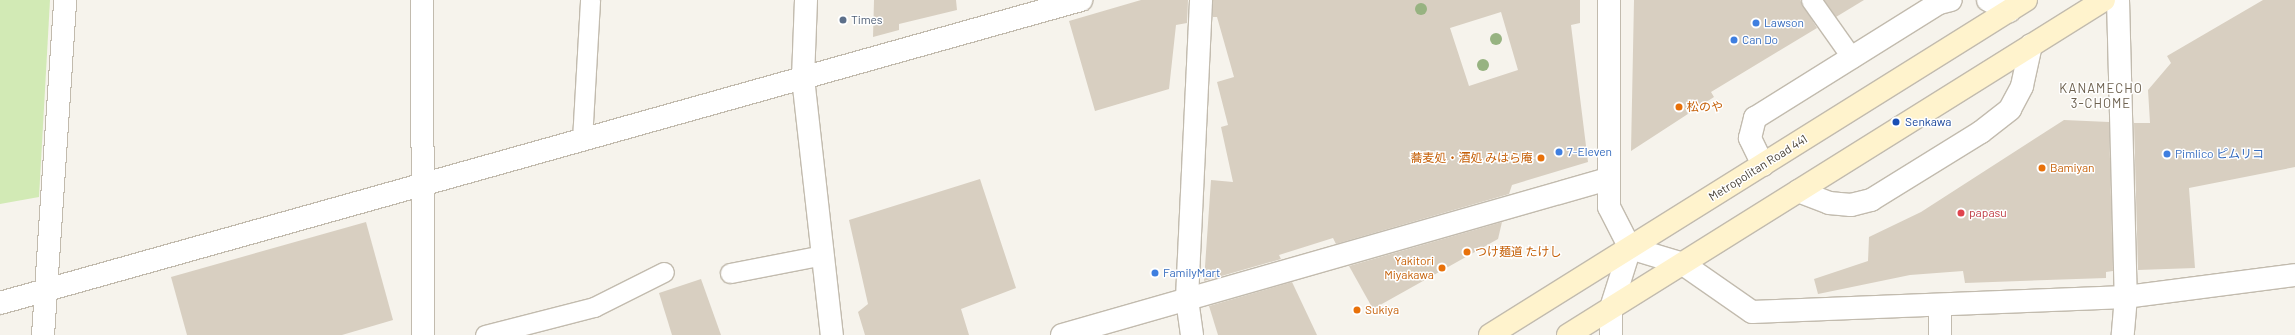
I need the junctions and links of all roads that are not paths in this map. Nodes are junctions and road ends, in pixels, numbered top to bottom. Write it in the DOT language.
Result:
graph roads {
  1 [pos="65,0"];
  2 [pos="422,0"];
  3 [pos="590,0"];
  4 [pos="806,0"];
  5 [pos="1081,0"];
  6 [pos="1201,0"];
  7 [pos="1609,0"];
  8 [pos="1811,0"];
  9 [pos="1951,0"];
  10 [pos="1988,0"];
  11 [pos="2104,0"];
  12 [pos="2118,0"];
  13 [pos="2018,5"];
  14 [pos="2031,45"];
  15 [pos="1852,58"];
  16 [pos="804,78"];
  17 [pos="582,140"];
  18 [pos="1763,165"];
  19 [pos="1608,179"];
  20 [pos="421,185"];
  21 [pos="1798,191"];
  22 [pos="1630,248"];
  23 [pos="823,255"];
  24 [pos="1682,264"];
  25 [pos="664,272"];
  26 [pos="730,273"];
  27 [pos="2295,275"];
  28 [pos="47,290"];
  29 [pos="2126,297"];
  30 [pos="1187,298"];
  31 [pos="0,303"];
  32 [pos="1940,306"];
  33 [pos="1611,308"];
  34 [pos="43,335"];
  35 [pos="423,335"];
  36 [pos="485,335"];
  37 [pos="832,335"];
  38 [pos="1062,335"];
  39 [pos="1192,335"];
  40 [pos="1490,335"];
  41 [pos="1568,335"];
  42 [pos="1611,335"];
  43 [pos="1940,335"];
  44 [pos="2123,335"];
  1 -- 28 [label="street"];
  2 -- 20 [label="street"];
  3 -- 17 [label="lane"];
  4 -- 16 [label="street"];
  5 -- 16 [label="street"];
  6 -- 30 [label="street"];
  7 -- 19 [label="street"];
  8 -- 15 [label="lane"];
  9 -- 15 [label="street"];
  10 -- 13 [label="street"];
  11 -- 14 [label="main road"];
  12 -- 29 [label="street"];
  13 -- 18 [label="main road, Metropolitan Road 441"];
  14 -- 21 [label="main road"];
  14 -- 21 [label="street"];
  15 -- 18 [label="street"];
  16 -- 17 [label="street"];
  16 -- 23 [label="street"];
  17 -- 20 [label="street"];
  18 -- 22 [label="main road, Metropolitan Road 441"];
  19 -- 22 [label="street"];
  19 -- 30 [label="street"];
  20 -- 28 [label="street"];
  20 -- 35 [label="street"];
  21 -- 24 [label="main road"];
  22 -- 24 [label="street"];
  22 -- 33 [label="street"];
  22 -- 40 [label="main road, Metropolitan Road 441"];
  23 -- 26 [label="lane"];
  23 -- 37 [label="street"];
  24 -- 32 [label="street"];
  24 -- 33 [label="main road"];
  25 -- 36 [label="lane"];
  27 -- 29 [label="street"];
  28 -- 31 [label="street"];
  28 -- 34 [label="street"];
  29 -- 32 [label="street"];
  29 -- 44 [label="street"];
  30 -- 38 [label="street"];
  30 -- 39 [label="street"];
  32 -- 43 [label="street"];
  33 -- 41 [label="main road"];
  33 -- 42 [label="street"];
}
